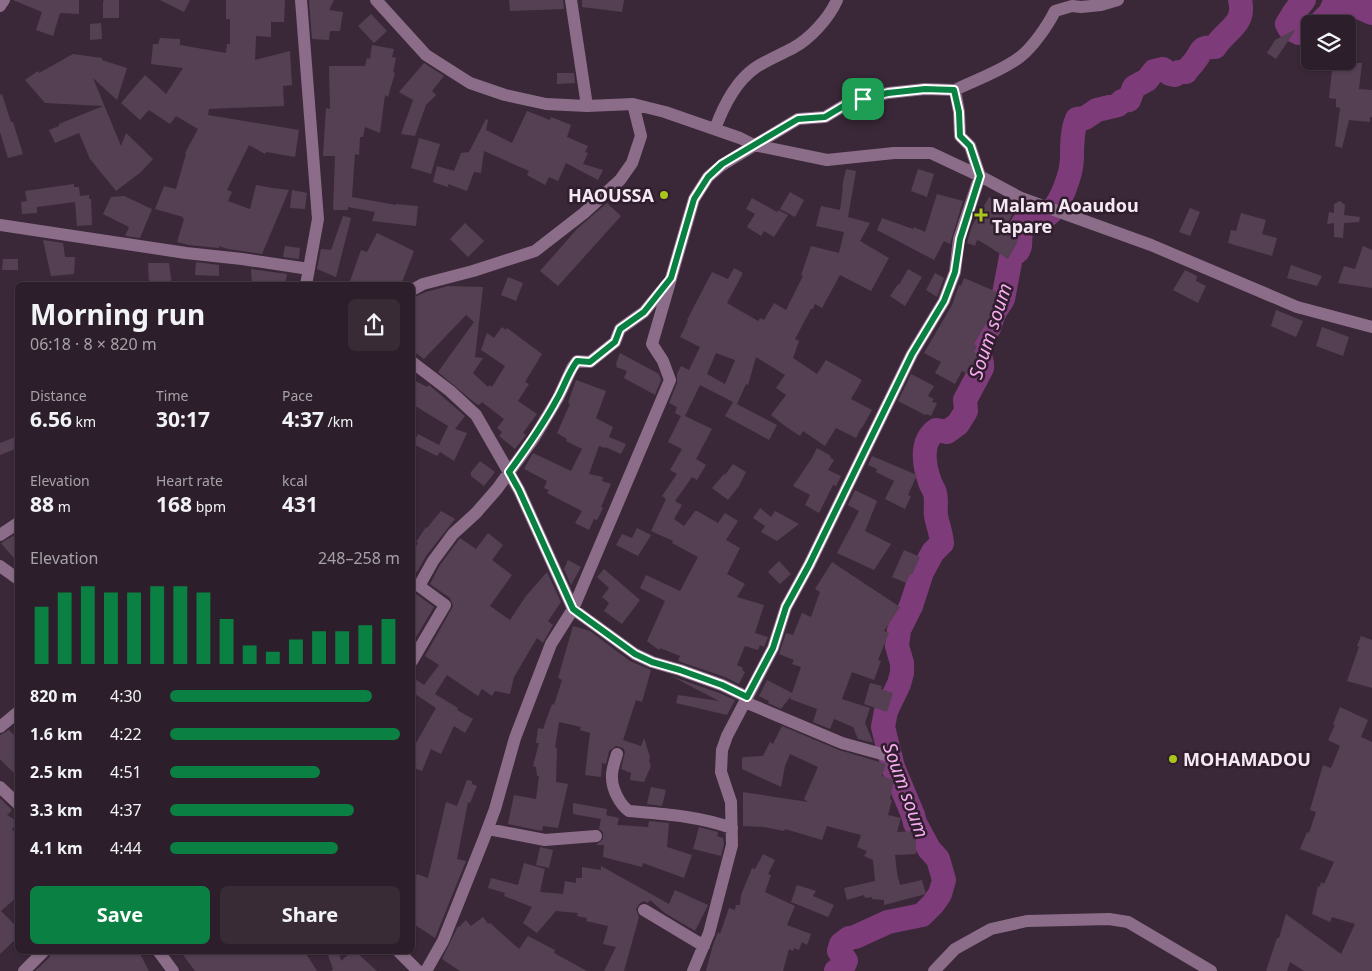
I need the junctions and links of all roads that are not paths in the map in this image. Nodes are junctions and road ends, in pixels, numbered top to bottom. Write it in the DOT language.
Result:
graph roads {
  1 [pos="4,0"];
  2 [pos="301,0"];
  3 [pos="376,0"];
  4 [pos="571,0"];
  5 [pos="836,0"];
  6 [pos="1118,0"];
  7 [pos="0,6"];
  8 [pos="954,90"];
  9 [pos="633,104"];
  10 [pos="587,106"];
  11 [pos="715,129"];
  12 [pos="754,145"];
  13 [pos="980,176"];
  14 [pos="0,226"];
  15 [pos="671,278"];
  16 [pos="309,280"];
  17 [pos="415,288"];
  18 [pos="1372,327"];
  19 [pos="415,364"];
  20 [pos="509,472"];
  21 [pos="15,526"];
  22 [pos="0,534"];
  23 [pos="0,566"];
  24 [pos="15,577"];
  25 [pos="573,609"];
  26 [pos="415,656"];
  27 [pos="746,700"];
  28 [pos="15,714"];
  29 [pos="0,727"];
  30 [pos="617,754"];
  31 [pos="889,756"];
  32 [pos="0,787"];
  33 [pos="15,801"];
  34 [pos="732,828"];
  35 [pos="488,829"];
  36 [pos="596,836"];
  37 [pos="644,910"];
  38 [pos="704,946"];
  39 [pos="40,954"];
  40 [pos="160,954"];
  41 [pos="401,954"];
  42 [pos="24,971"];
  43 [pos="173,971"];
  44 [pos="418,971"];
  45 [pos="426,971"];
  46 [pos="693,971"];
  47 [pos="934,971"];
  48 [pos="1211,971"];
  1 -- 7 [label="street"];
  2 -- 16 [label="street"];
  3 -- 10 [label="street"];
  4 -- 10 [label="street"];
  5 -- 11 [label="street"];
  6 -- 8 [label="street"];
  8 -- 12 [label="street"];
  8 -- 13 [label="street"];
  9 -- 10 [label="street"];
  9 -- 11 [label="street"];
  9 -- 17 [label="street"];
  11 -- 12 [label="street"];
  12 -- 13 [label="street"];
  12 -- 15 [label="street"];
  13 -- 18 [label="street"];
  13 -- 27 [label="street"];
  14 -- 16 [label="street"];
  15 -- 20 [label="street"];
  15 -- 25 [label="street"];
  19 -- 20 [label="street"];
  20 -- 25 [label="street"];
  20 -- 26 [label="street"];
  21 -- 22 [label="street"];
  23 -- 24 [label="street"];
  25 -- 27 [label="street"];
  25 -- 35 [label="street"];
  27 -- 31 [label="street"];
  27 -- 34 [label="street"];
  28 -- 29 [label="street"];
  30 -- 34 [label="street"];
  32 -- 33 [label="street"];
  34 -- 38 [label="street"];
  35 -- 36 [label="street"];
  35 -- 45 [label="street"];
  37 -- 38 [label="street"];
  38 -- 46 [label="street"];
  39 -- 42 [label="street"];
  40 -- 43 [label="street"];
  41 -- 44 [label="street"];
  47 -- 48 [label="street"];
}
